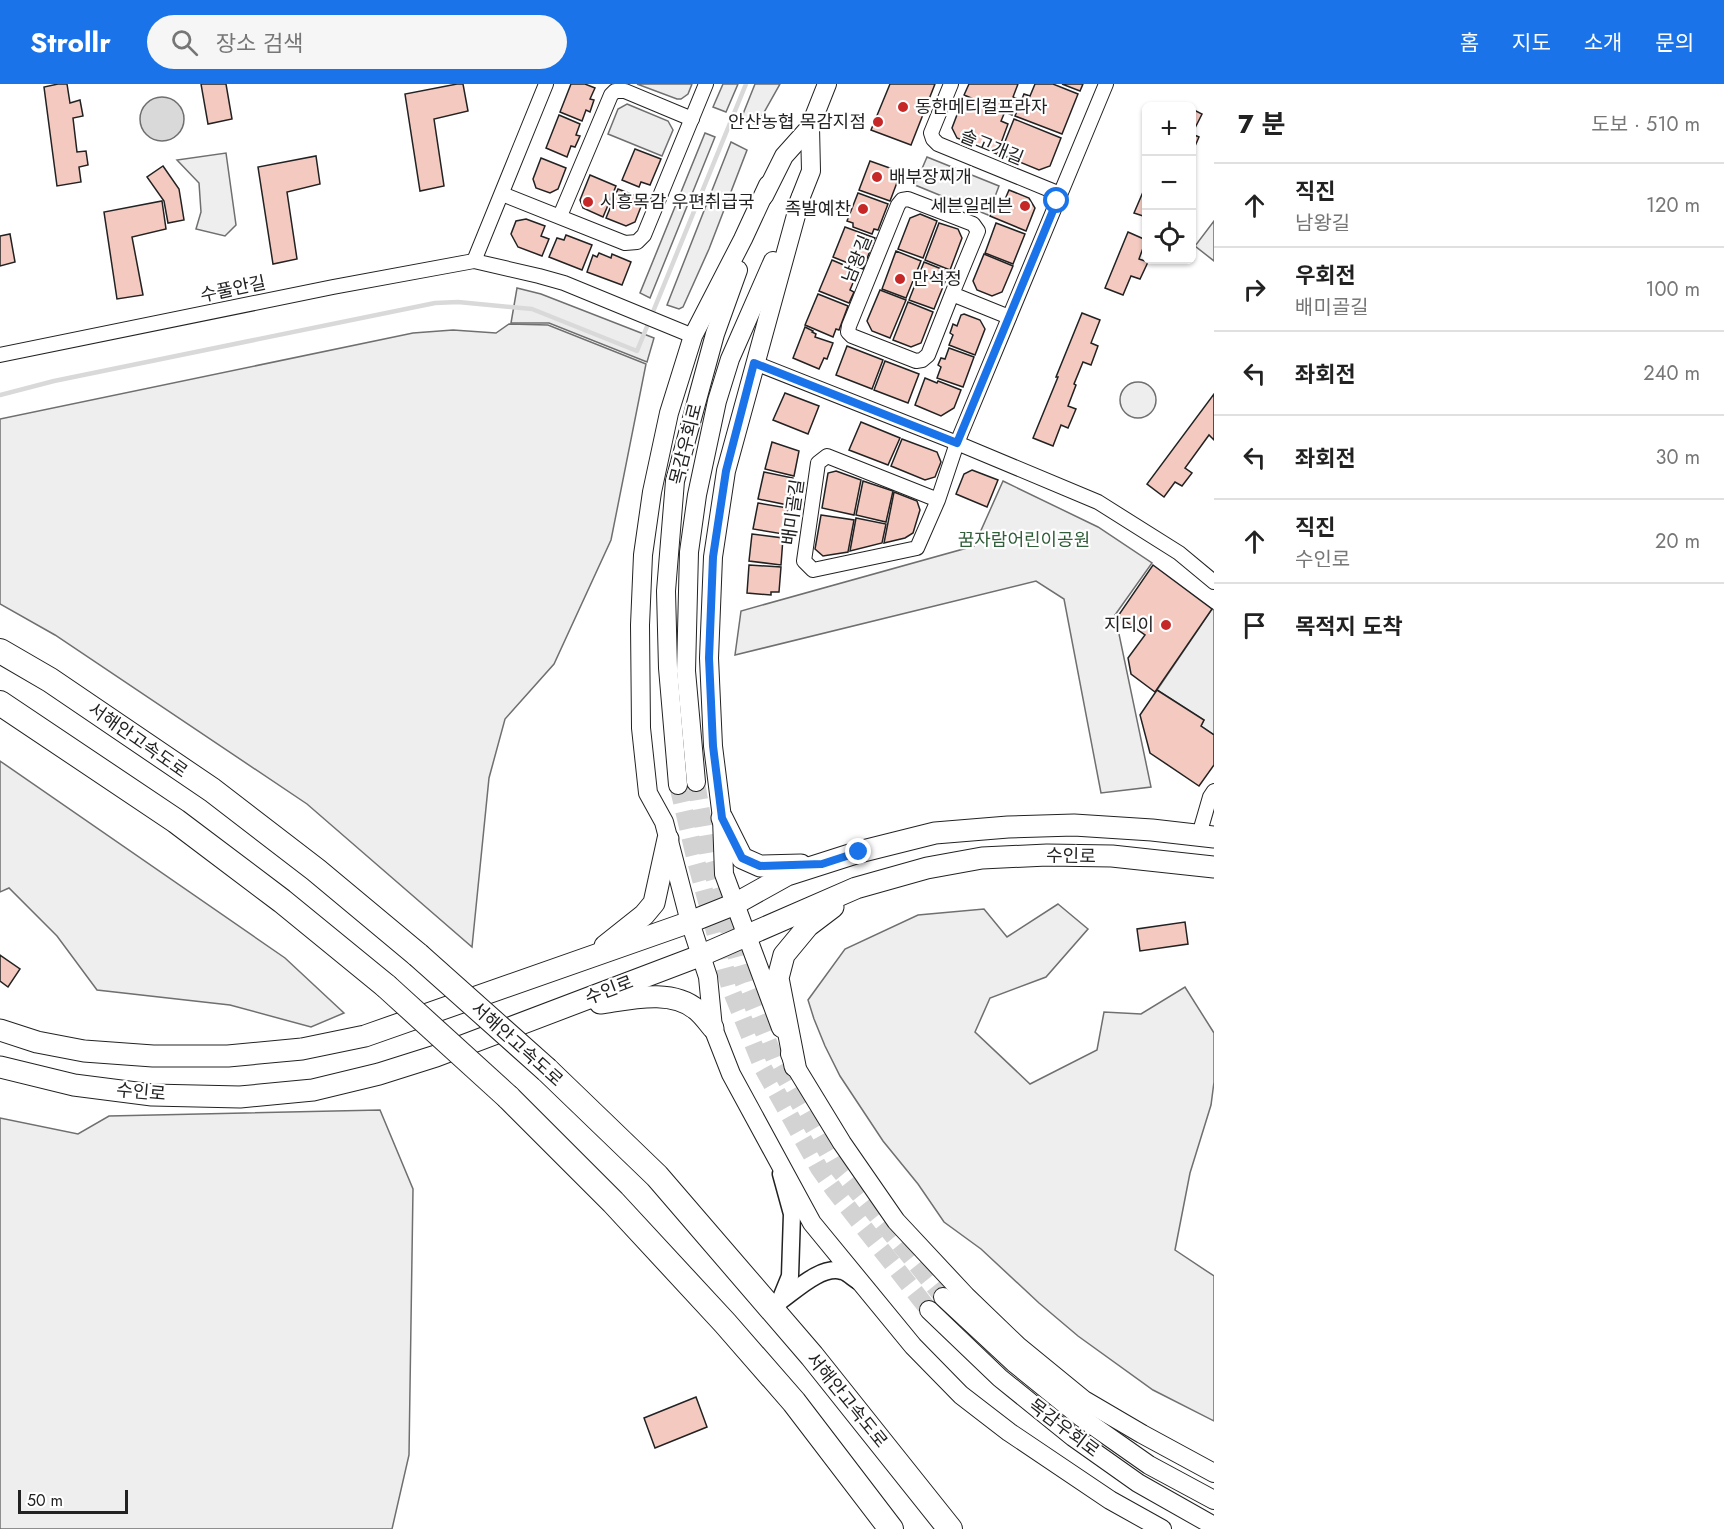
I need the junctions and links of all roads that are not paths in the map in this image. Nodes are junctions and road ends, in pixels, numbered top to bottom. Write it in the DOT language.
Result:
graph roads {
  1 [pos="546,84"];
  2 [pos="706,84"];
  3 [pos="827,84"];
  4 [pos="951,84"];
  5 [pos="1106,84"];
  6 [pos="692,119"];
  7 [pos="810,127"];
  8 [pos="768,185"];
  9 [pos="502,194"];
  10 [pos="1059,194"];
  11 [pos="801,197"];
  12 [pos="560,216"];
  13 [pos="474,261"];
  14 [pos="952,294"];
  15 [pos="1009,317"];
  16 [pos="693,336"];
  17 [pos="0,355"];
  18 [pos="754,363"];
  19 [pos="957,443"];
  20 [pos="938,500"];
  21 [pos="1214,582"];
  22 [pos="0,651"];
  23 [pos="0,702"];
  24 [pos="696,782"];
  25 [pos="678,785"];
  26 [pos="1214,791"];
  27 [pos="722,818"];
  28 [pos="1207,836"];
  29 [pos="668,839"];
  30 [pos="822,864"];
  31 [pos="1214,867"];
  32 [pos="856,888"];
  33 [pos="735,904"];
  34 [pos="690,922"];
  35 [pos="747,936"];
  36 [pos="702,955"];
  37 [pos="592,956"];
  38 [pos="561,1008"];
  39 [pos="712,1028"];
  40 [pos="0,1030"];
  41 [pos="795,1066"];
  42 [pos="0,1067"];
  43 [pos="777,1159"];
  44 [pos="867,1287"];
  45 [pos="943,1297"];
  46 [pos="930,1310"];
  47 [pos="1214,1473"];
  48 [pos="1214,1500"];
  49 [pos="1214,1526"];
  50 [pos="891,1529"];
  51 [pos="950,1529"];
  52 [pos="1162,1529"];
  1 -- 9 [label="street"];
  2 -- 6 [label="street"];
  3 -- 7 [label="main road, 목감우회로"];
  4 -- 10 [label="street, 솔고개길"];
  5 -- 10 [label="street"];
  6 -- 12 [label="street"];
  6 -- 12 [label="street"];
  7 -- 8 [label="main road, 목감우회로"];
  7 -- 11 [label="main road, 목감우회로"];
  8 -- 16 [label="main road"];
  8 -- 25 [label="main road, 목감우회로"];
  9 -- 12 [label="street"];
  9 -- 13 [label="street"];
  10 -- 15 [label="street"];
  11 -- 18 [label="main road"];
  11 -- 24 [label="main road, 목감우회로"];
  13 -- 16 [label="street, 수풀안길"];
  13 -- 17 [label="street, 수풀안길"];
  14 -- 14 [label="street, 남왕길"];
  14 -- 15 [label="street"];
  15 -- 19 [label="street"];
  16 -- 29 [label="main road"];
  18 -- 19 [label="street"];
  18 -- 27 [label="main road"];
  19 -- 20 [label="street, 배미골길"];
  19 -- 21 [label="street"];
  20 -- 20 [label="street, 배미골길"];
  22 -- 51 [label="highway, 서해안고속도로, bridge"];
  23 -- 50 [label="highway, bridge"];
  26 -- 28 [label="street"];
  27 -- 30 [label="main road"];
  27 -- 33 [label="main road"];
  28 -- 30 [label="main road, 수인로"];
  29 -- 34 [label="main road"];
  29 -- 37 [label="main road"];
  30 -- 33 [label="main road, 수인로"];
  31 -- 32 [label="main road, 수인로"];
  32 -- 35 [label="main road, 수인로"];
  32 -- 41 [label="main road"];
  33 -- 34 [label="main road, 수인로"];
  33 -- 35 [label="main road"];
  34 -- 36 [label="main road"];
  34 -- 37 [label="main road, 수인로"];
  35 -- 36 [label="main road, 수인로"];
  35 -- 41 [label="main road"];
  36 -- 38 [label="main road, 수인로"];
  36 -- 39 [label="main road"];
  37 -- 40 [label="main road, 수인로"];
  38 -- 39 [label="main road"];
  38 -- 42 [label="main road, 수인로"];
  39 -- 43 [label="main road"];
  41 -- 47 [label="main road"];
  43 -- 44 [label="main road"];
  43 -- 44 [label="street"];
  44 -- 52 [label="main road"];
  45 -- 48 [label="main road, 목감우회로"];
  46 -- 49 [label="main road, 목감우회로"];
}
